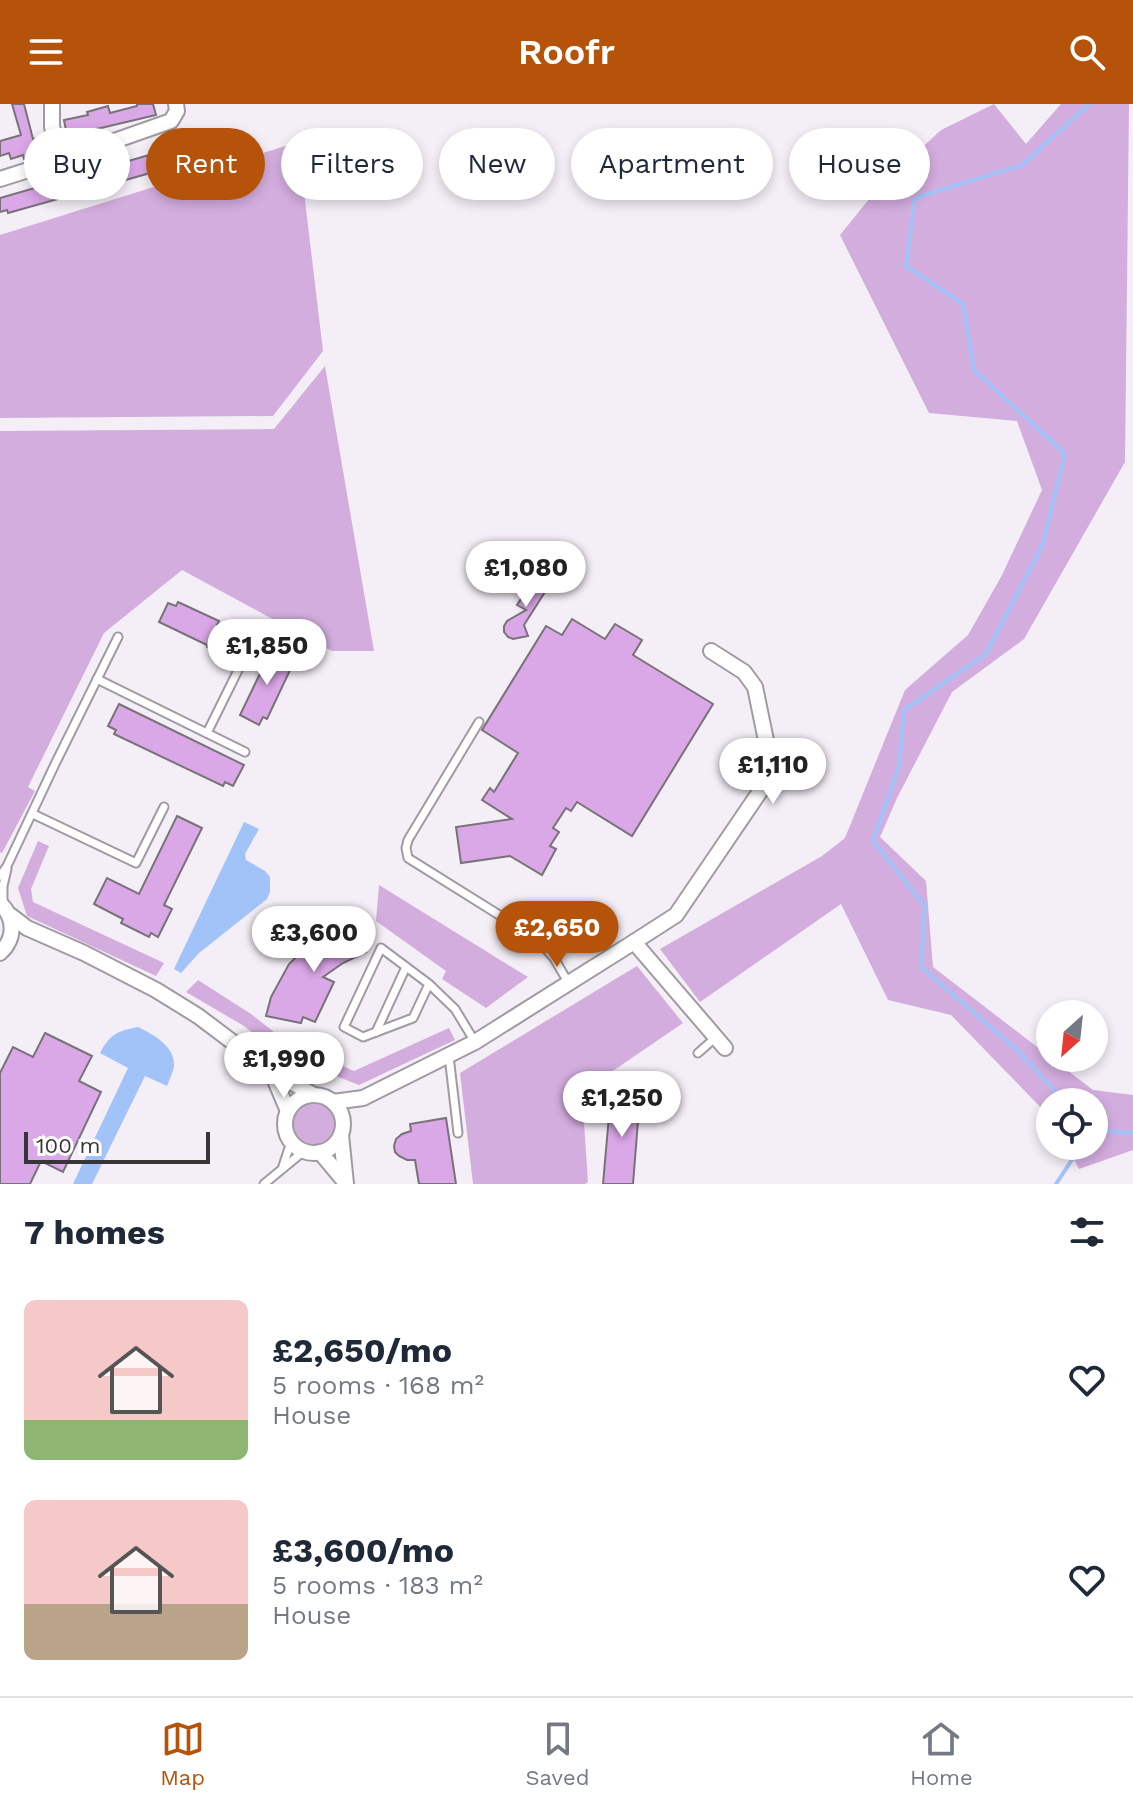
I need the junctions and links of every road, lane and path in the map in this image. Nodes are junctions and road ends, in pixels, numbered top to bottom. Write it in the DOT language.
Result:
graph roads {
  1 [pos="52,104"];
  2 [pos="176,104"];
  3 [pos="52,128"];
  4 [pos="130,135"];
  5 [pos="24,171"];
  6 [pos="0,179"];
  7 [pos="118,637"];
  8 [pos="252,642"];
  9 [pos="711,651"];
  10 [pos="97,679"];
  11 [pos="479,722"];
  12 [pos="207,733"];
  13 [pos="245,752"];
  14 [pos="164,807"];
  15 [pos="33,814"];
  16 [pos="7,866"];
  17 [pos="0,876"];
  18 [pos="4,908"];
  19 [pos="47,938"];
  20 [pos="10,940"];
  21 [pos="634,942"];
  22 [pos="0,953"];
  23 [pos="406,967"];
  24 [pos="429,984"];
  25 [pos="569,984"];
  26 [pos="376,1032"];
  27 [pos="475,1042"];
  28 [pos="720,1043"];
  29 [pos="698,1053"];
  30 [pos="449,1056"];
  31 [pos="271,1071"];
  32 [pos="314,1095"];
  33 [pos="363,1098"];
  34 [pos="333,1102"];
  35 [pos="288,1111"];
  36 [pos="342,1128"];
  37 [pos="458,1133"];
  38 [pos="298,1146"];
  39 [pos="320,1152"];
  40 [pos="282,1168"];
  41 [pos="346,1183"];
  42 [pos="264,1184"];
  1 -- 3 [label="street"];
  2 -- 4 [label="street"];
  5 -- 6 [label="street"];
  7 -- 10 [label="lane"];
  8 -- 12 [label="lane"];
  9 -- 21 [label="street"];
  10 -- 12 [label="lane"];
  10 -- 15 [label="lane"];
  11 -- 25 [label="lane"];
  12 -- 13 [label="lane"];
  14 -- 15 [label="lane"];
  15 -- 16 [label="lane"];
  16 -- 17 [label="lane"];
  16 -- 18 [label="lane"];
  18 -- 19 [label="street"];
  18 -- 20 [label="street"];
  19 -- 20 [label="street"];
  19 -- 31 [label="street"];
  20 -- 22 [label="street"];
  21 -- 25 [label="street"];
  21 -- 28 [label="street"];
  23 -- 24 [label="lane"];
  23 -- 26 [label="lane"];
  23 -- 26 [label="lane"];
  24 -- 26 [label="lane"];
  24 -- 27 [label="lane"];
  25 -- 27 [label="street"];
  27 -- 30 [label="street"];
  28 -- 29 [label="lane"];
  30 -- 33 [label="street"];
  30 -- 37 [label="lane"];
  31 -- 32 [label="street"];
  31 -- 35 [label="street"];
  32 -- 34 [label="street"];
  32 -- 35 [label="street"];
  33 -- 34 [label="street"];
  33 -- 36 [label="street"];
  34 -- 36 [label="street"];
  35 -- 38 [label="street"];
  36 -- 39 [label="street"];
  36 -- 41 [label="street"];
  38 -- 39 [label="street"];
  38 -- 40 [label="lane"];
  38 -- 40 [label="lane"];
  39 -- 41 [label="street"];
  40 -- 42 [label="lane"];
}
